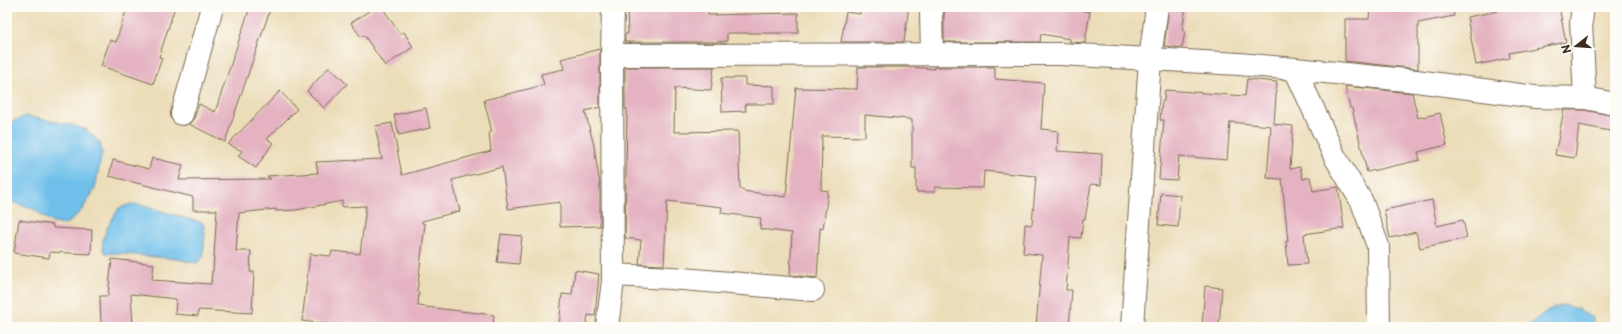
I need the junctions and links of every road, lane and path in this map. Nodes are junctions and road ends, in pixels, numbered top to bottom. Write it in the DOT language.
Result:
graph roads {
  1 [pos="212,7"];
  2 [pos="613,7"];
  3 [pos="933,7"];
  4 [pos="1157,7"];
  5 [pos="1583,7"];
  6 [pos="932,54"];
  7 [pos="612,56"];
  8 [pos="1150,59"];
  9 [pos="1296,70"];
  10 [pos="1585,98"];
  11 [pos="1615,104"];
  12 [pos="182,114"];
  13 [pos="613,275"];
  14 [pos="813,290"];
  15 [pos="607,327"];
  16 [pos="1132,327"];
  17 [pos="1379,327"];
  1 -- 12 [label="street"];
  2 -- 7 [label="street"];
  3 -- 6 [label="street"];
  4 -- 8 [label="street"];
  5 -- 10 [label="street"];
  6 -- 7 [label="street"];
  6 -- 8 [label="street"];
  7 -- 13 [label="street"];
  8 -- 9 [label="street"];
  8 -- 16 [label="street"];
  9 -- 10 [label="street"];
  9 -- 17 [label="street"];
  10 -- 11 [label="street"];
  13 -- 14 [label="street"];
  13 -- 15 [label="street"];
}
